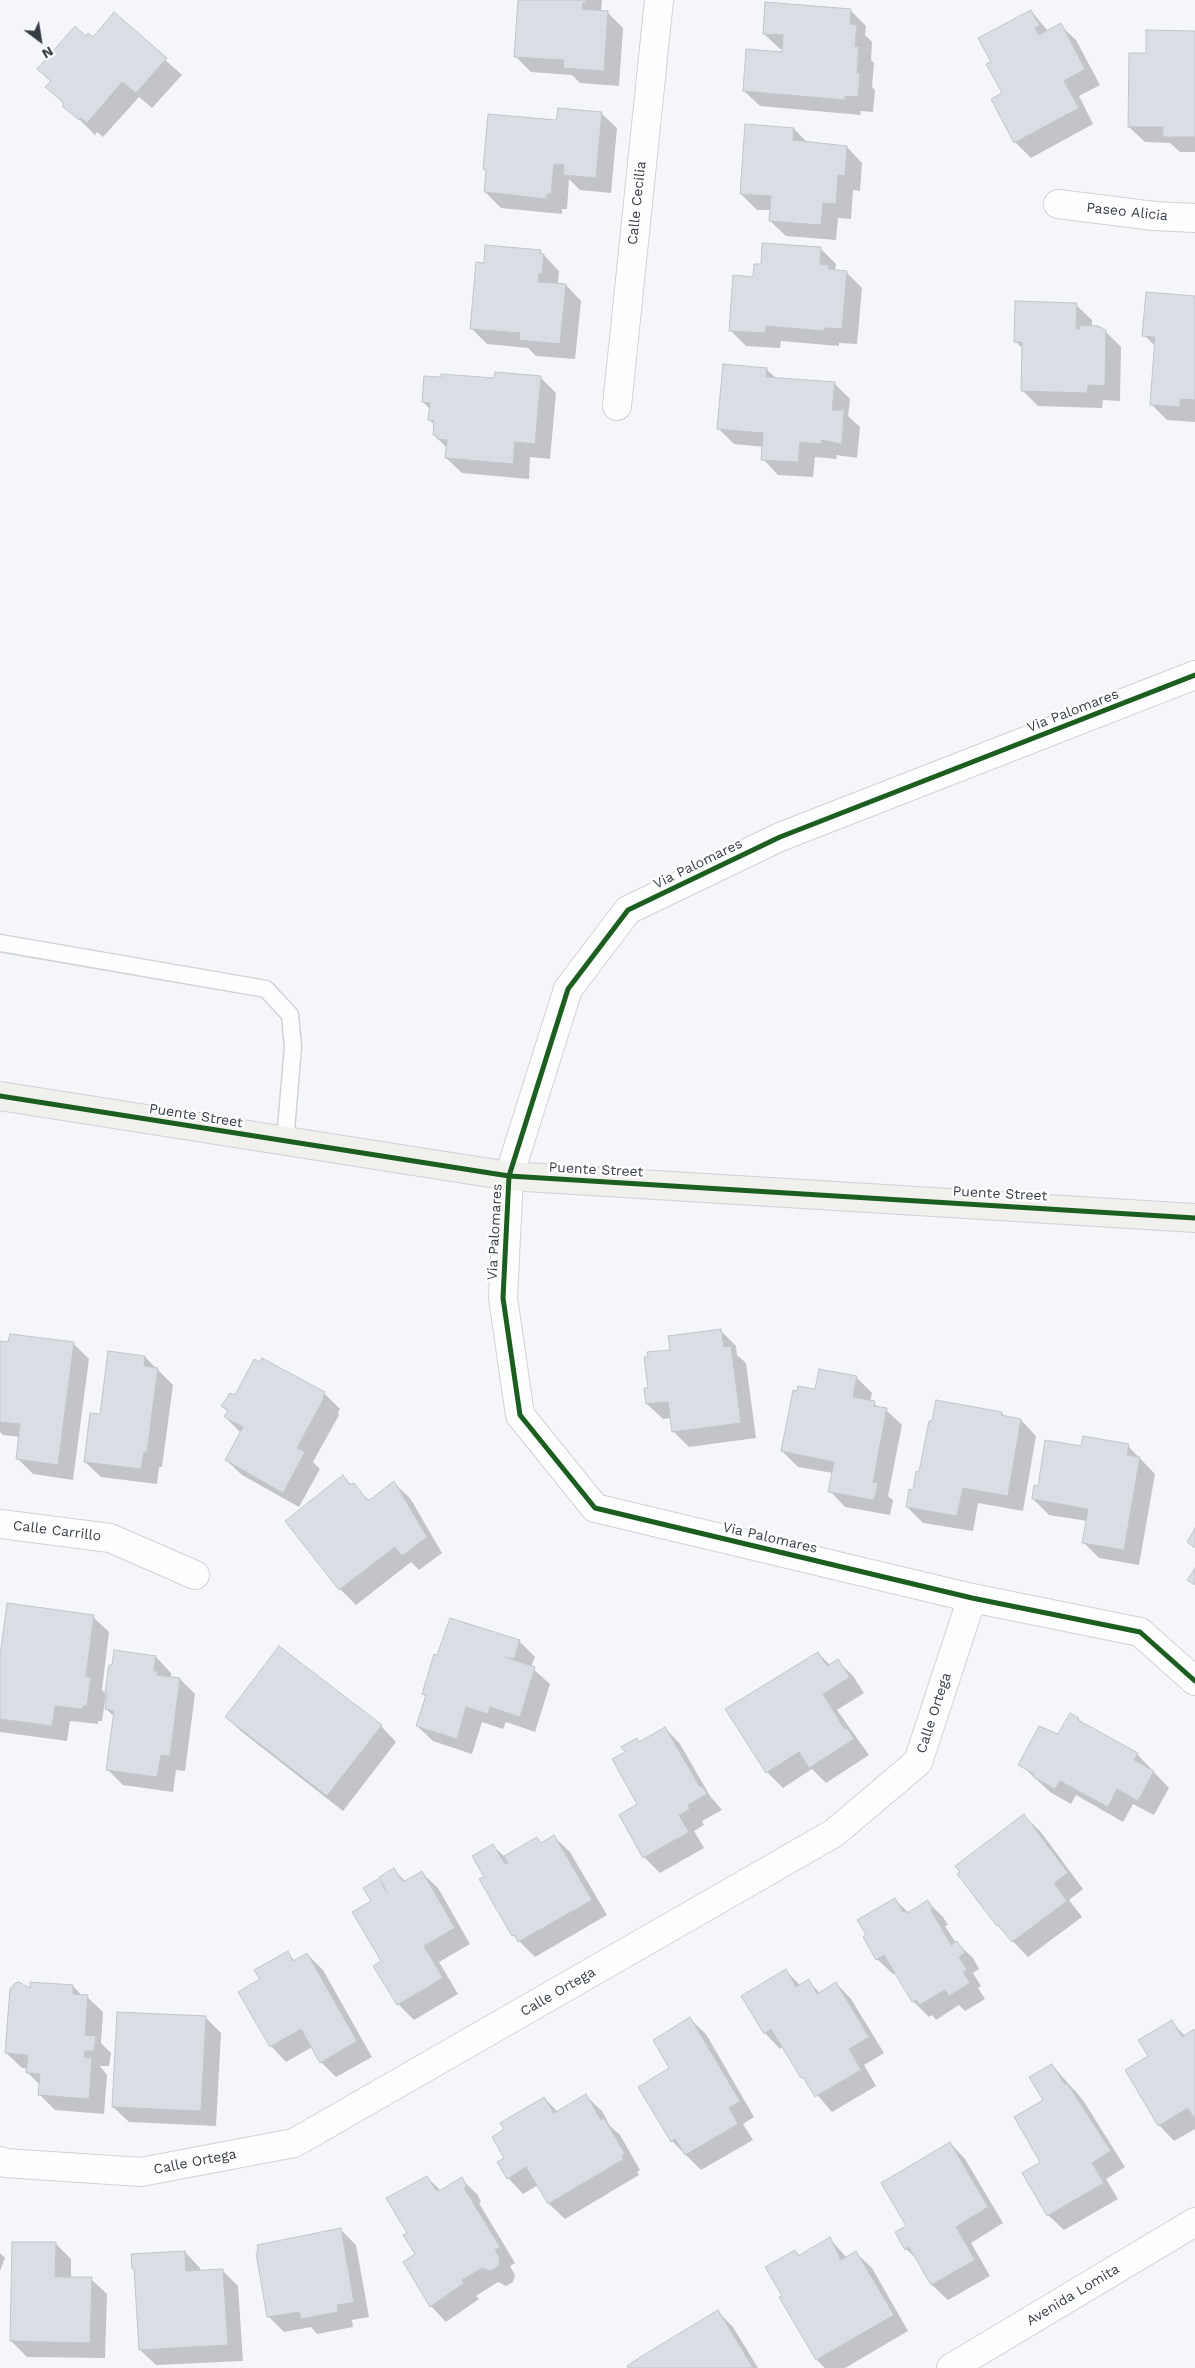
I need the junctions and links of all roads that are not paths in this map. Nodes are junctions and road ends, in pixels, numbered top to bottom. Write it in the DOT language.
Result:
graph roads {
  1 [pos="659,0"];
  2 [pos="1058,204"];
  3 [pos="1195,218"];
  4 [pos="617,406"];
  5 [pos="1195,675"];
  6 [pos="0,943"];
  7 [pos="0,1096"];
  8 [pos="286,1141"];
  9 [pos="509,1176"];
  10 [pos="1195,1218"];
  11 [pos="0,1524"];
  12 [pos="195,1575"];
  13 [pos="972,1598"];
  14 [pos="1195,1681"];
  15 [pos="0,2160"];
  16 [pos="1195,2222"];
  17 [pos="951,2368"];
  1 -- 4 [label="street, Calle Cecilia"];
  2 -- 3 [label="street, Paseo Alicia"];
  5 -- 9 [label="street, Via Palomares"];
  6 -- 8 [label="lane"];
  7 -- 8 [label="street, Puente Street"];
  8 -- 9 [label="street, Puente Street"];
  9 -- 10 [label="street, Puente Street"];
  9 -- 13 [label="street, Via Palomares"];
  11 -- 12 [label="street, Calle Carrillo"];
  13 -- 14 [label="street, Via Palomares"];
  13 -- 15 [label="street, Calle Ortega"];
  16 -- 17 [label="street, Avenida Lomita"];
}
